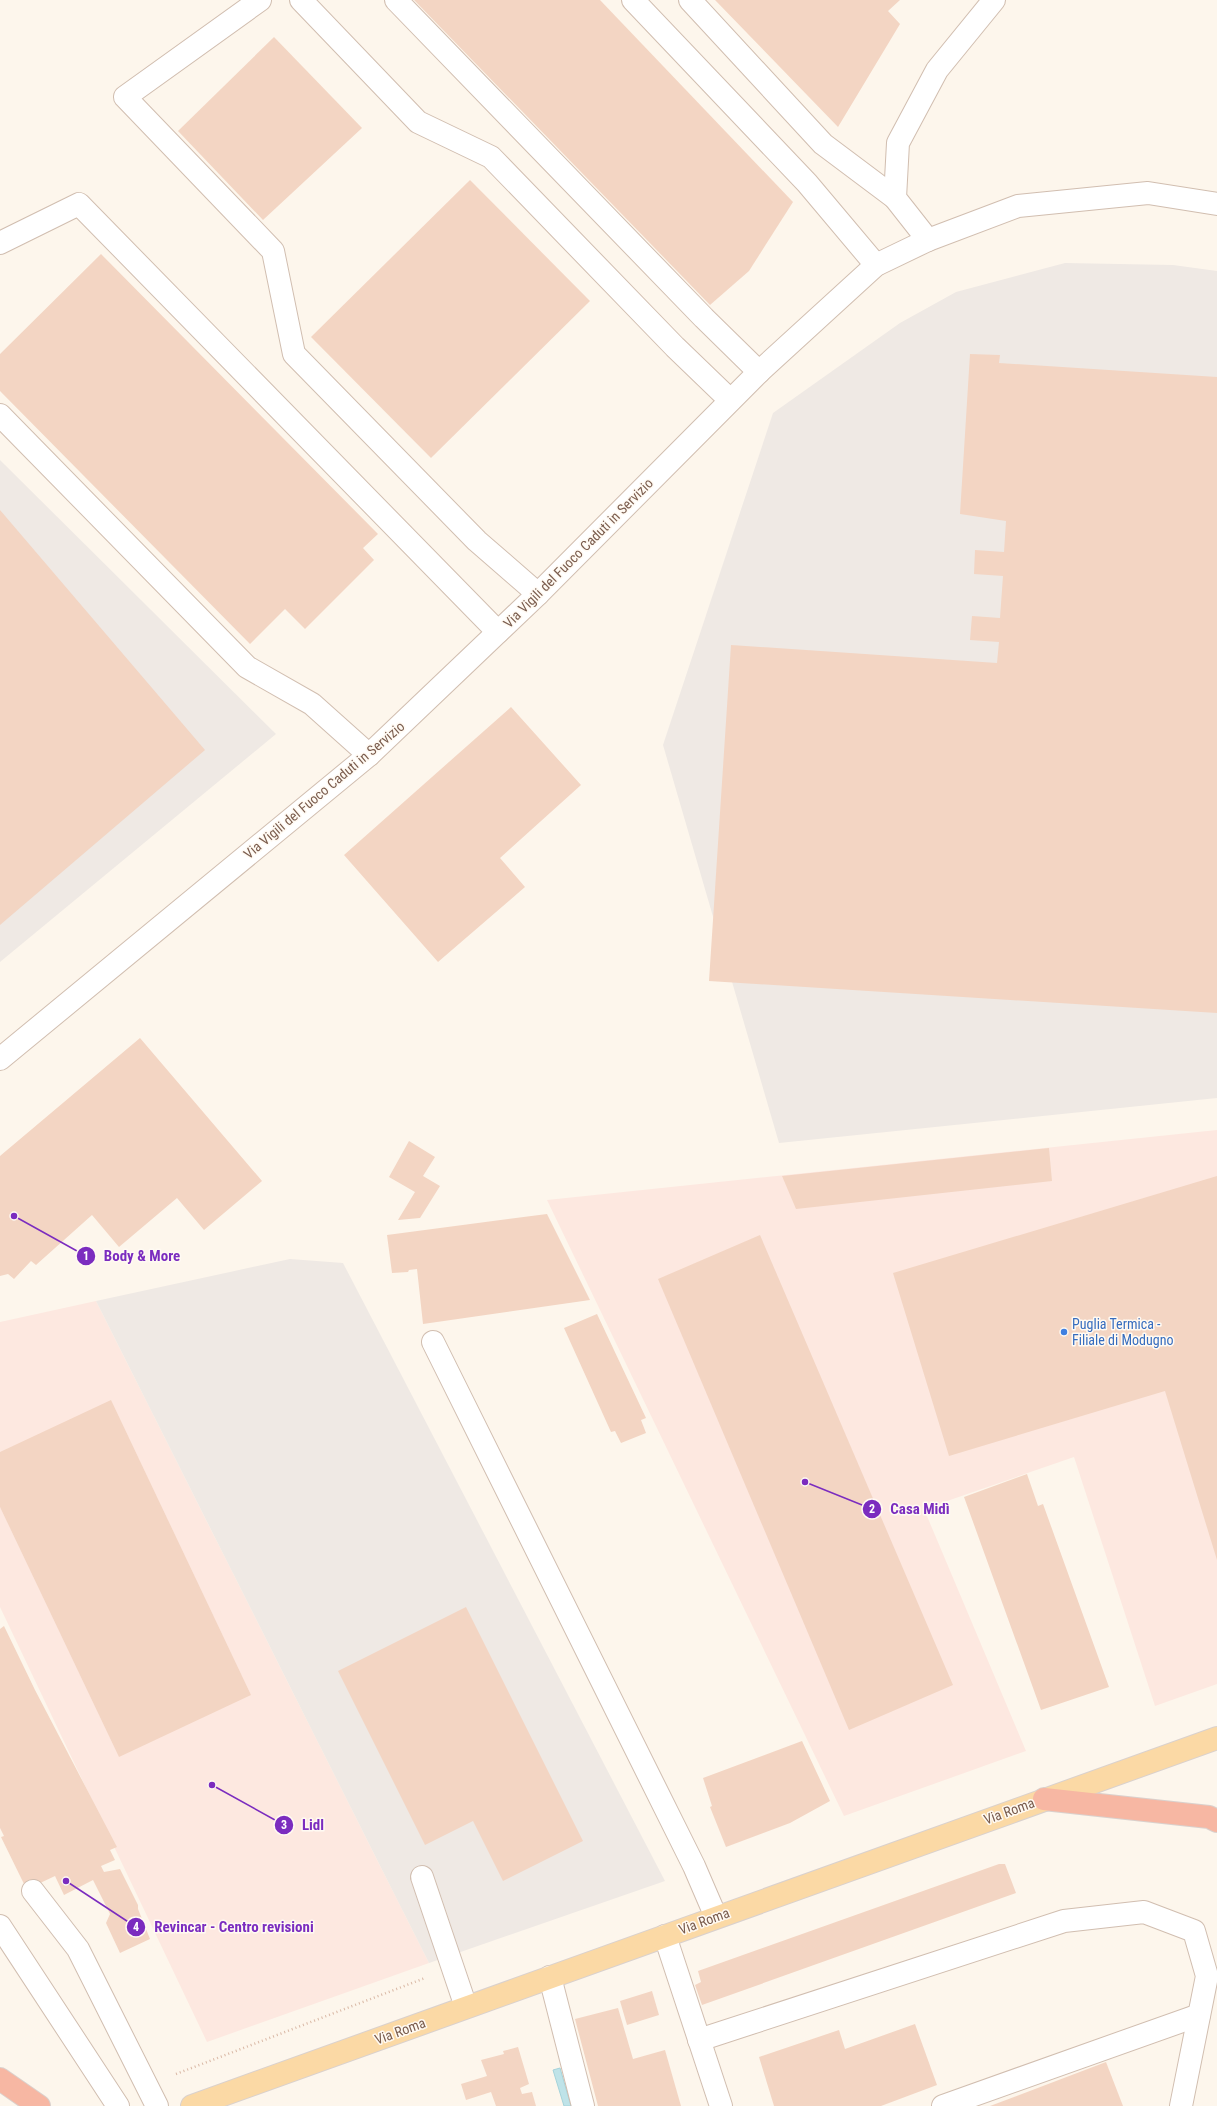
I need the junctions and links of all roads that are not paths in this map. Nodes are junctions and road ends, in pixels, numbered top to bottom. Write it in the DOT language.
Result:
graph roads {
  1 [pos="260,0"];
  2 [pos="301,0"];
  3 [pos="396,0"];
  4 [pos="633,0"];
  5 [pos="690,0"];
  6 [pos="994,0"];
  7 [pos="895,198"];
  8 [pos="1217,204"];
  9 [pos="928,240"];
  10 [pos="0,243"];
  11 [pos="876,265"];
  12 [pos="759,372"];
  13 [pos="730,400"];
  14 [pos="0,415"];
  15 [pos="538,594"];
  16 [pos="498,632"];
  17 [pos="369,755"];
  18 [pos="0,1059"];
  19 [pos="433,1342"];
  20 [pos="1217,1738"];
  21 [pos="1044,1799"];
  22 [pos="1217,1821"];
  23 [pos="422,1877"];
  24 [pos="33,1891"];
  25 [pos="716,1917"];
  26 [pos="0,1926"];
  27 [pos="665,1936"];
  28 [pos="550,1977"];
  29 [pos="466,2007"];
  30 [pos="1199,2015"];
  31 [pos="699,2040"];
  32 [pos="0,2079"];
  33 [pos="36,2104"];
  34 [pos="118,2106"];
  35 [pos="157,2106"];
  36 [pos="192,2106"];
  37 [pos="583,2106"];
  38 [pos="721,2106"];
  39 [pos="944,2106"];
  40 [pos="1181,2106"];
  1 -- 15 [label="street"];
  2 -- 13 [label="street"];
  3 -- 12 [label="street"];
  4 -- 11 [label="street"];
  5 -- 7 [label="street"];
  6 -- 7 [label="street"];
  7 -- 9 [label="street"];
  8 -- 9 [label="street, Via Vigili del Fuoco Caduti in Servizio"];
  9 -- 11 [label="street, Via Vigili del Fuoco Caduti in Servizio"];
  10 -- 16 [label="street"];
  11 -- 12 [label="street, Via Vigili del Fuoco Caduti in Servizio"];
  12 -- 13 [label="street, Via Vigili del Fuoco Caduti in Servizio"];
  13 -- 15 [label="street, Via Vigili del Fuoco Caduti in Servizio"];
  14 -- 17 [label="street"];
  15 -- 16 [label="street, Via Vigili del Fuoco Caduti in Servizio"];
  16 -- 17 [label="street, Via Vigili del Fuoco Caduti in Servizio"];
  17 -- 18 [label="street, Via Vigili del Fuoco Caduti in Servizio"];
  19 -- 25 [label="street"];
  20 -- 21 [label="main road, Via Roma"];
  21 -- 22 [label="highway"];
  21 -- 25 [label="main road, Via Roma"];
  23 -- 29 [label="street"];
  24 -- 35 [label="street"];
  25 -- 27 [label="main road, Via Roma"];
  26 -- 34 [label="street"];
  27 -- 28 [label="main road, Via Roma"];
  27 -- 31 [label="street"];
  28 -- 29 [label="main road, Via Roma"];
  28 -- 37 [label="street"];
  29 -- 36 [label="main road, Via Roma"];
  30 -- 31 [label="street"];
  30 -- 39 [label="street"];
  30 -- 40 [label="street"];
  31 -- 38 [label="street"];
  32 -- 33 [label="highway"];
}
